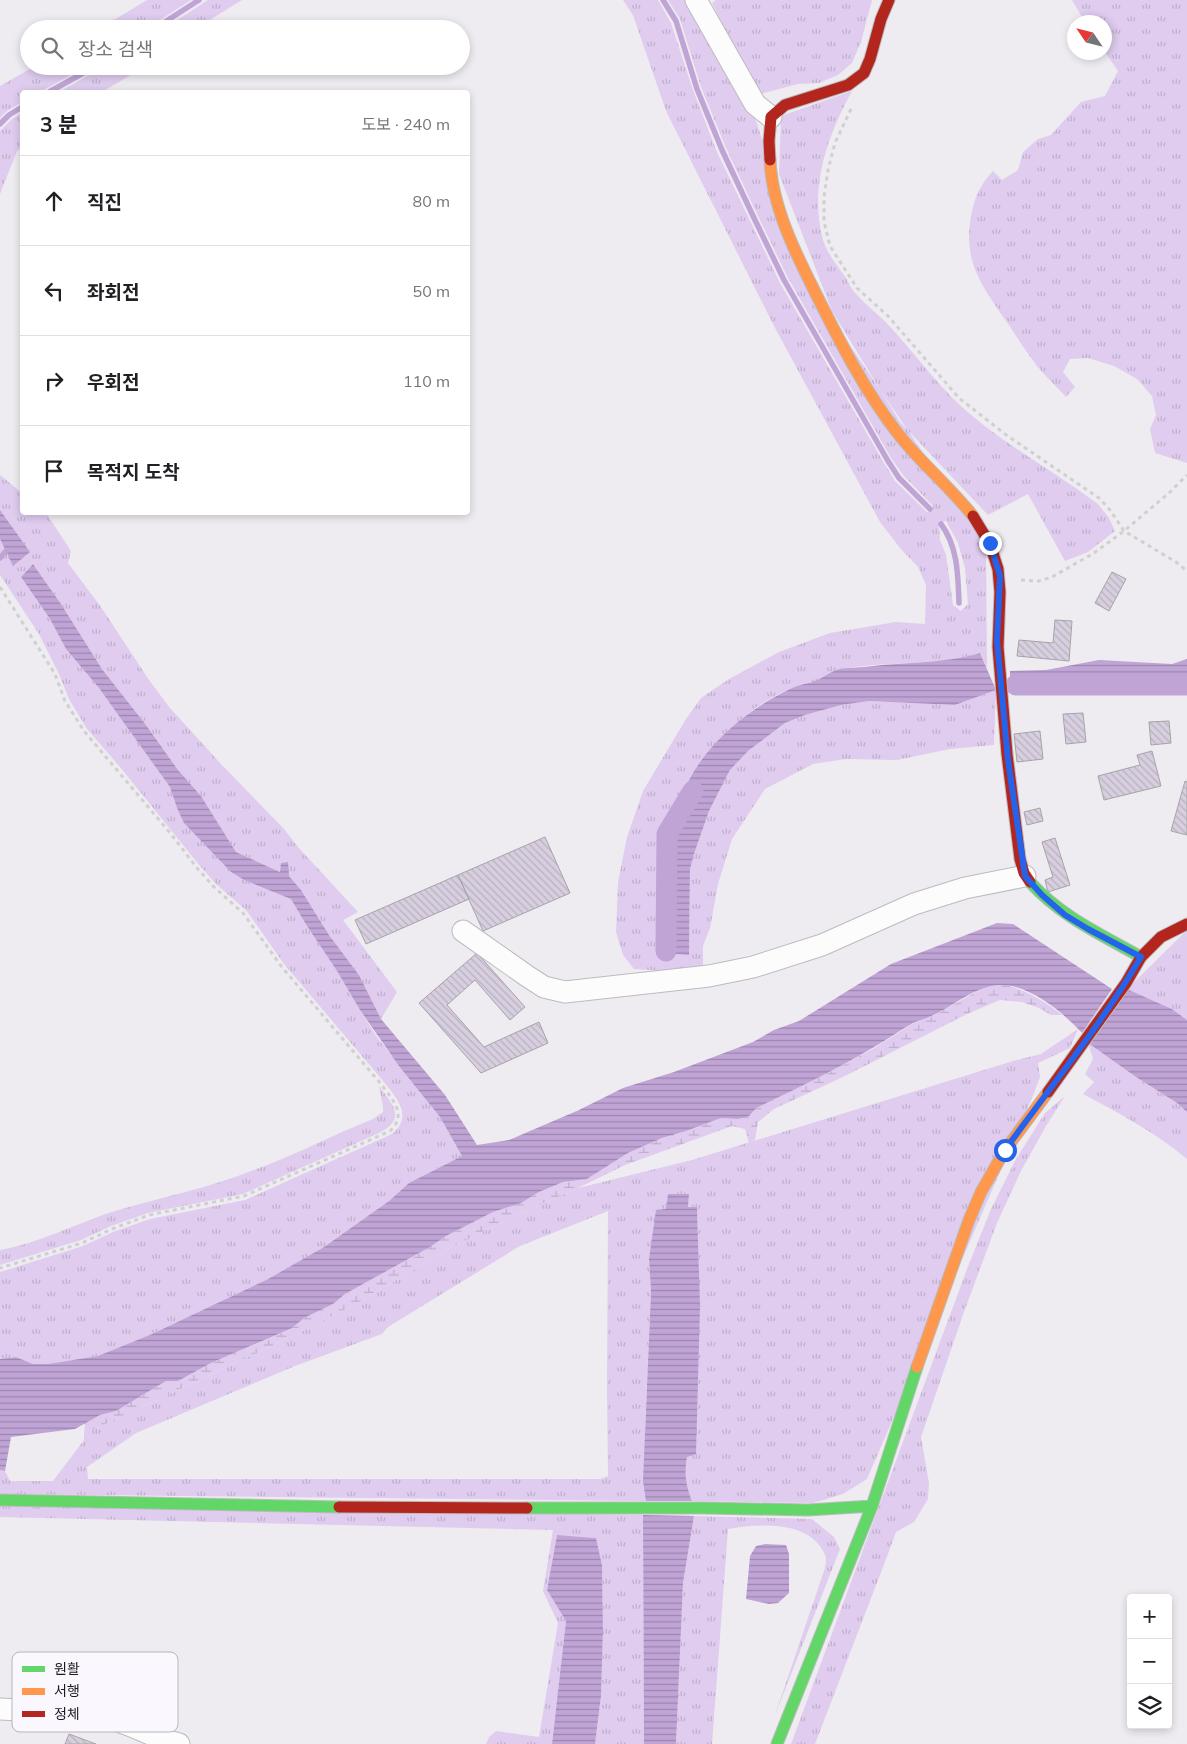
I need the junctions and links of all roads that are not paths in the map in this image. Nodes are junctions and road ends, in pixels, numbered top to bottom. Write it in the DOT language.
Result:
graph roads {
  1 [pos="696,0"];
  2 [pos="889,0"];
  3 [pos="771,117"];
  4 [pos="1025,876"];
  5 [pos="1187,924"];
  6 [pos="463,931"];
  7 [pos="1141,957"];
  8 [pos="0,1500"];
  9 [pos="872,1506"];
  10 [pos="144,1732"];
  11 [pos="180,1744"];
  12 [pos="777,1744"];
  1 -- 3 [label="street"];
  2 -- 3 [label="street"];
  3 -- 4 [label="street"];
  4 -- 6 [label="street"];
  4 -- 7 [label="street"];
  5 -- 7 [label="street"];
  7 -- 9 [label="street"];
  8 -- 9 [label="street"];
  9 -- 12 [label="street"];
  10 -- 11 [label="street"];
}
